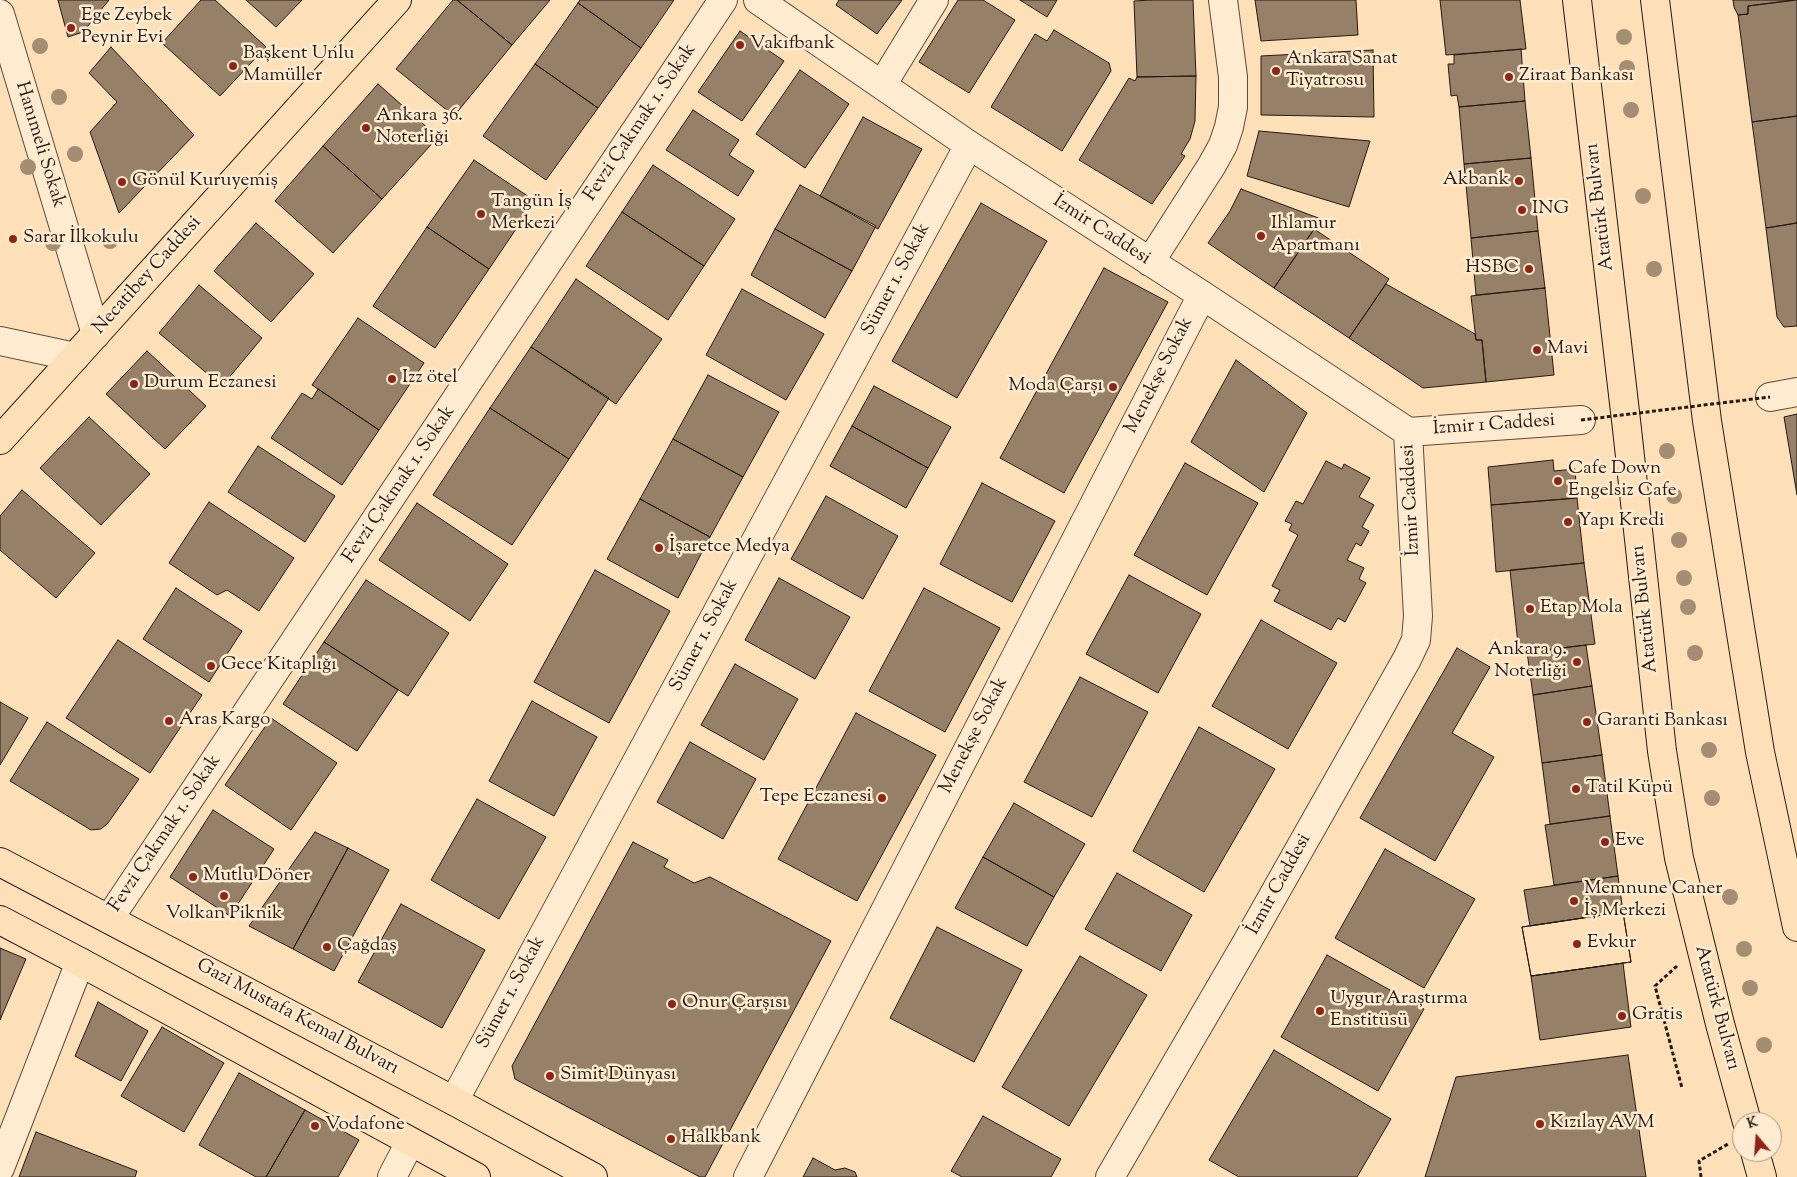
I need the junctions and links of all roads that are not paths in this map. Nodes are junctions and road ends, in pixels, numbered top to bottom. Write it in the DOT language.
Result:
graph roads {
  1 [pos="397,0"];
  2 [pos="723,0"];
  3 [pos="758,0"];
  4 [pos="934,0"];
  5 [pos="1224,0"];
  6 [pos="1577,0"];
  7 [pos="1655,0"];
  8 [pos="0,14"];
  9 [pos="882,85"];
  10 [pos="969,145"];
  11 [pos="1150,262"];
  12 [pos="1202,295"];
  13 [pos="96,334"];
  14 [pos="0,341"];
  15 [pos="75,357"];
  16 [pos="1797,392"];
  17 [pos="1770,397"];
  18 [pos="1581,420"];
  19 [pos="1408,432"];
  20 [pos="0,440"];
  21 [pos="0,862"];
  22 [pos="110,919"];
  23 [pos="0,920"];
  24 [pos="1797,927"];
  25 [pos="80,962"];
  26 [pos="454,1101"];
  27 [pos="1740,1112"];
  28 [pos="410,1142"];
  29 [pos="1756,1162"];
  30 [pos="0,1168"];
  31 [pos="392,1177"];
  32 [pos="476,1177"];
  33 [pos="593,1177"];
  34 [pos="748,1177"];
  35 [pos="1110,1177"];
  36 [pos="1762,1177"];
  1 -- 13 [label="main road, Necatibey Caddesi"];
  2 -- 22 [label="street, Fevzi Çakmak 1. Sokak"];
  3 -- 9 [label="street, İzmir Caddesi"];
  4 -- 9 [label="street"];
  5 -- 11 [label="street"];
  6 -- 27 [label="main road, Atatürk Bulvarı"];
  7 -- 24 [label="main road"];
  8 -- 13 [label="street, Hanımeli Sokak"];
  9 -- 10 [label="street, İzmir Caddesi"];
  10 -- 11 [label="street, İzmir Caddesi"];
  10 -- 26 [label="street, Sümer 1. Sokak"];
  11 -- 12 [label="street, İzmir Caddesi"];
  12 -- 19 [label="street, İzmir Caddesi"];
  12 -- 34 [label="street, Menekşe Sokak"];
  13 -- 15 [label="main road, Necatibey Caddesi"];
  14 -- 15 [label="street"];
  15 -- 20 [label="main road, Necatibey Caddesi"];
  16 -- 17 [label="street"];
  18 -- 19 [label="street, İzmir 1 Caddesi"];
  19 -- 35 [label="street, İzmir Caddesi"];
  21 -- 22 [label="main road, Gazi Mustafa Kemal Bulvarı"];
  22 -- 26 [label="main road, Gazi Mustafa Kemal Bulvarı"];
  23 -- 25 [label="main road"];
  25 -- 28 [label="main road"];
  25 -- 30 [label="street"];
  26 -- 33 [label="main road, Gazi Mustafa Kemal Bulvarı"];
  28 -- 31 [label="street"];
  28 -- 32 [label="main road"];
  29 -- 36 [label="main road, Atatürk Bulvarı"];
}
